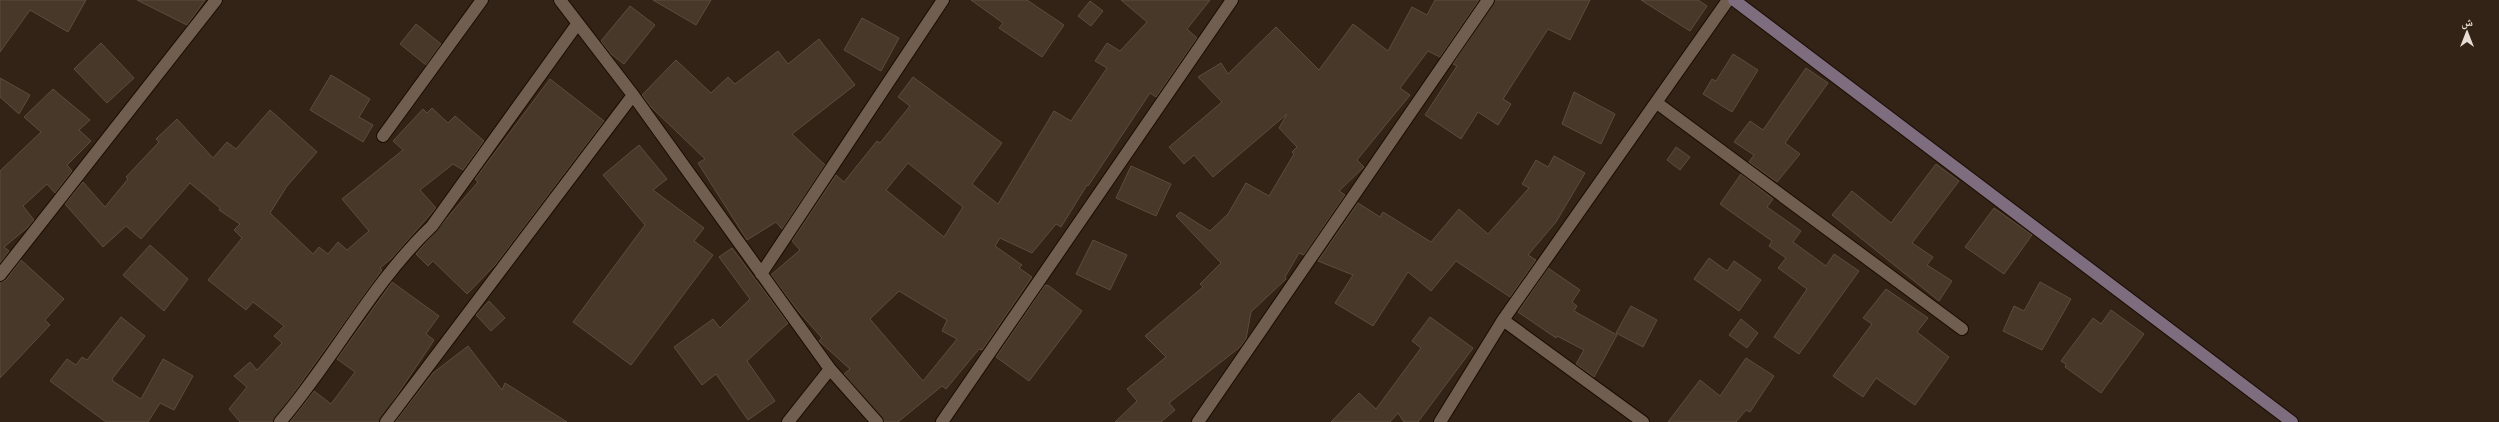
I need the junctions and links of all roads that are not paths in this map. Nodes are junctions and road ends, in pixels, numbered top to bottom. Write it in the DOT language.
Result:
graph roads {
  1 [pos="216,0"];
  2 [pos="482,0"];
  3 [pos="560,0"];
  4 [pos="943,0"];
  5 [pos="1232,0"];
  6 [pos="1488,0"];
  7 [pos="1728,0"];
  8 [pos="1734,0"];
  9 [pos="578,23"];
  10 [pos="633,95"];
  11 [pos="1657,103"];
  12 [pos="383,136"];
  13 [pos="761,274"];
  14 [pos="0,275"];
  15 [pos="1503,320"];
  16 [pos="1962,329"];
  17 [pos="830,369"];
  18 [pos="280,422"];
  19 [pos="386,422"];
  20 [pos="788,422"];
  21 [pos="877,422"];
  22 [pos="942,422"];
  23 [pos="1198,422"];
  24 [pos="1440,422"];
  25 [pos="1643,422"];
  26 [pos="2292,422"];
  1 -- 14 [label="street"];
  2 -- 12 [label="street"];
  3 -- 9 [label="street"];
  4 -- 13 [label="street"];
  5 -- 22 [label="street"];
  6 -- 23 [label="street"];
  7 -- 11 [label="street"];
  8 -- 26 [label="main road"];
  9 -- 10 [label="street"];
  9 -- 18 [label="street"];
  10 -- 13 [label="street"];
  10 -- 19 [label="street"];
  11 -- 15 [label="street"];
  11 -- 16 [label="street"];
  13 -- 17 [label="street"];
  15 -- 24 [label="street"];
  15 -- 25 [label="street"];
  17 -- 20 [label="street"];
  17 -- 21 [label="street"];
}
